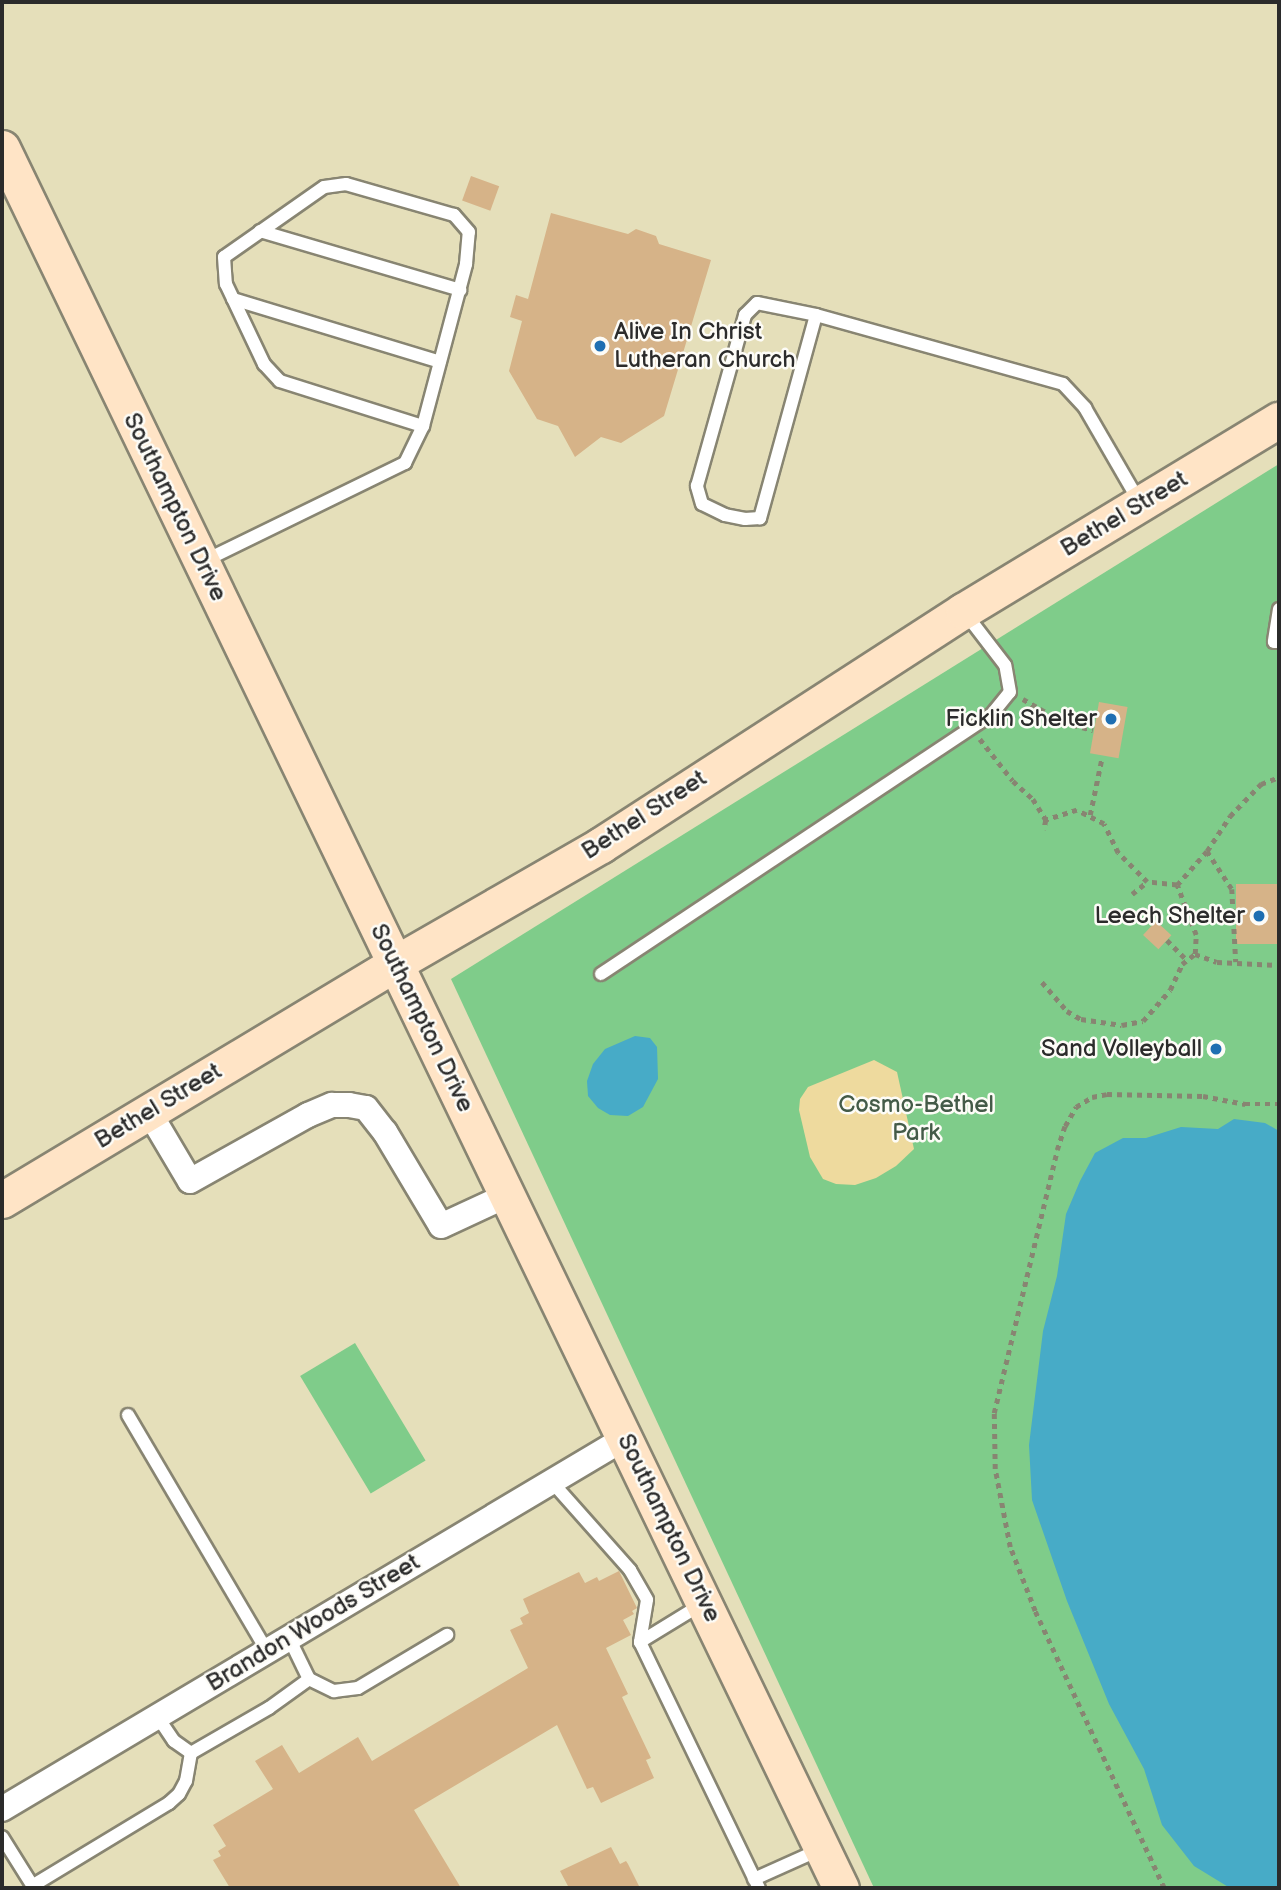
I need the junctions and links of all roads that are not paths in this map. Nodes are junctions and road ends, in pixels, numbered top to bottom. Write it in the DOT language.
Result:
graph roads {
  1 [pos="2,148"];
  2 [pos="260,231"];
  3 [pos="460,290"];
  4 [pos="233,299"];
  5 [pos="816,315"];
  6 [pos="440,362"];
  7 [pos="1279,420"];
  8 [pos="423,426"];
  9 [pos="1141,504"];
  10 [pos="202,562"];
  11 [pos="1279,609"];
  12 [pos="963,611"];
  13 [pos="1279,642"];
  14 [pos="396,963"];
  15 [pos="601,974"];
  16 [pos="149,1112"];
  17 [pos="508,1195"];
  18 [pos="2,1199"];
  19 [pos="128,1415"];
  20 [pos="625,1438"];
  21 [pos="552,1482"];
  22 [pos="704,1602"];
  23 [pos="447,1635"];
  24 [pos="640,1642"];
  25 [pos="278,1644"];
  26 [pos="309,1679"];
  27 [pos="157,1716"];
  28 [pos="191,1753"];
  29 [pos="2,1808"];
  30 [pos="2,1838"];
  31 [pos="822,1848"];
  32 [pos="757,1884"];
  33 [pos="33,1887"];
  34 [pos="841,1888"];
  1 -- 10 [label="street, Southampton Drive"];
  2 -- 3 [label="lane"];
  2 -- 3 [label="lane"];
  2 -- 4 [label="lane"];
  3 -- 6 [label="lane"];
  4 -- 6 [label="lane"];
  4 -- 8 [label="lane"];
  5 -- 5 [label="lane"];
  5 -- 9 [label="lane"];
  6 -- 8 [label="lane"];
  7 -- 9 [label="street, Bethel Street"];
  8 -- 10 [label="lane"];
  9 -- 12 [label="street, Bethel Street"];
  10 -- 14 [label="street, Southampton Drive"];
  11 -- 13 [label="lane"];
  12 -- 14 [label="street, Bethel Street"];
  12 -- 15 [label="lane"];
  14 -- 16 [label="street, Bethel Street"];
  14 -- 17 [label="street, Southampton Drive"];
  16 -- 17 [label="street"];
  16 -- 18 [label="street, Bethel Street"];
  17 -- 20 [label="street, Southampton Drive"];
  19 -- 25 [label="lane"];
  20 -- 21 [label="street, Brandon Woods Street"];
  20 -- 22 [label="street, Southampton Drive"];
  21 -- 24 [label="lane"];
  21 -- 25 [label="street, Brandon Woods Street"];
  22 -- 24 [label="lane"];
  22 -- 31 [label="street, Southampton Drive"];
  23 -- 26 [label="lane"];
  24 -- 32 [label="lane"];
  25 -- 26 [label="lane"];
  25 -- 27 [label="street, Brandon Woods Street"];
  26 -- 28 [label="lane"];
  27 -- 28 [label="lane"];
  27 -- 29 [label="street, Brandon Woods Street"];
  28 -- 33 [label="lane"];
  30 -- 33 [label="lane"];
  31 -- 32 [label="lane"];
  31 -- 34 [label="street, Southampton Drive"];
}
